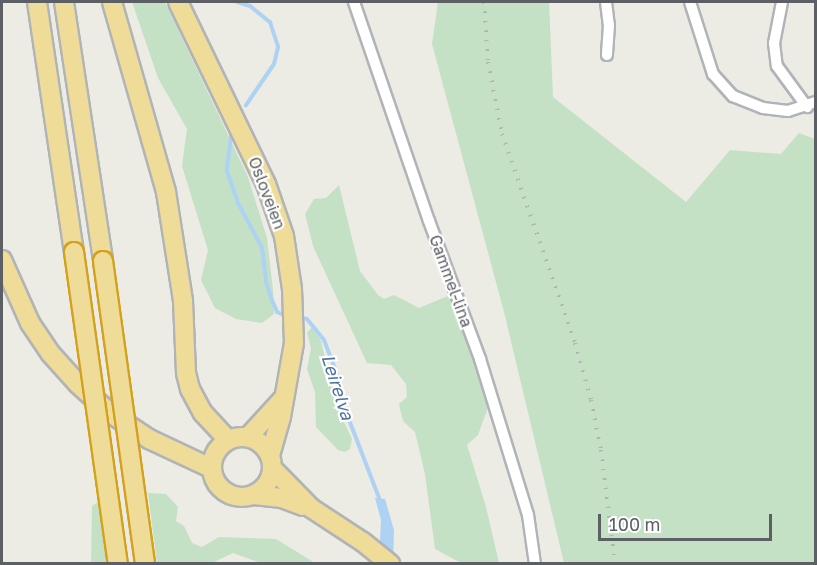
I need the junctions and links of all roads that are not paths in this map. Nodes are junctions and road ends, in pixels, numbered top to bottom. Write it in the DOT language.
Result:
graph roads {
  1 [pos="37,2"];
  2 [pos="64,2"];
  3 [pos="112,2"];
  4 [pos="178,2"];
  5 [pos="354,2"];
  6 [pos="606,2"];
  7 [pos="690,2"];
  8 [pos="782,2"];
  9 [pos="607,55"];
  10 [pos="811,105"];
  11 [pos="2,260"];
  12 [pos="283,399"];
  13 [pos="248,437"];
  14 [pos="228,440"];
  15 [pos="271,461"];
  16 [pos="211,468"];
  17 [pos="254,495"];
  18 [pos="311,508"];
  19 [pos="118,564"];
  20 [pos="145,564"];
  21 [pos="390,564"];
  22 [pos="535,564"];
  1 -- 19 [label="highway, bridge"];
  2 -- 20 [label="highway, bridge"];
  3 -- 14 [label="highway"];
  4 -- 12 [label="highway, Osloveien"];
  5 -- 22 [label="street, Gammel-lina"];
  6 -- 9 [label="street"];
  7 -- 10 [label="street"];
  8 -- 10 [label="street"];
  11 -- 16 [label="highway"];
  12 -- 13 [label="highway, Osloveien"];
  12 -- 15 [label="highway, Osloveien"];
  13 -- 14 [label="highway"];
  13 -- 15 [label="highway"];
  14 -- 16 [label="highway"];
  15 -- 17 [label="highway"];
  15 -- 18 [label="highway"];
  16 -- 17 [label="highway"];
  17 -- 18 [label="highway"];
  18 -- 21 [label="highway"];
}
